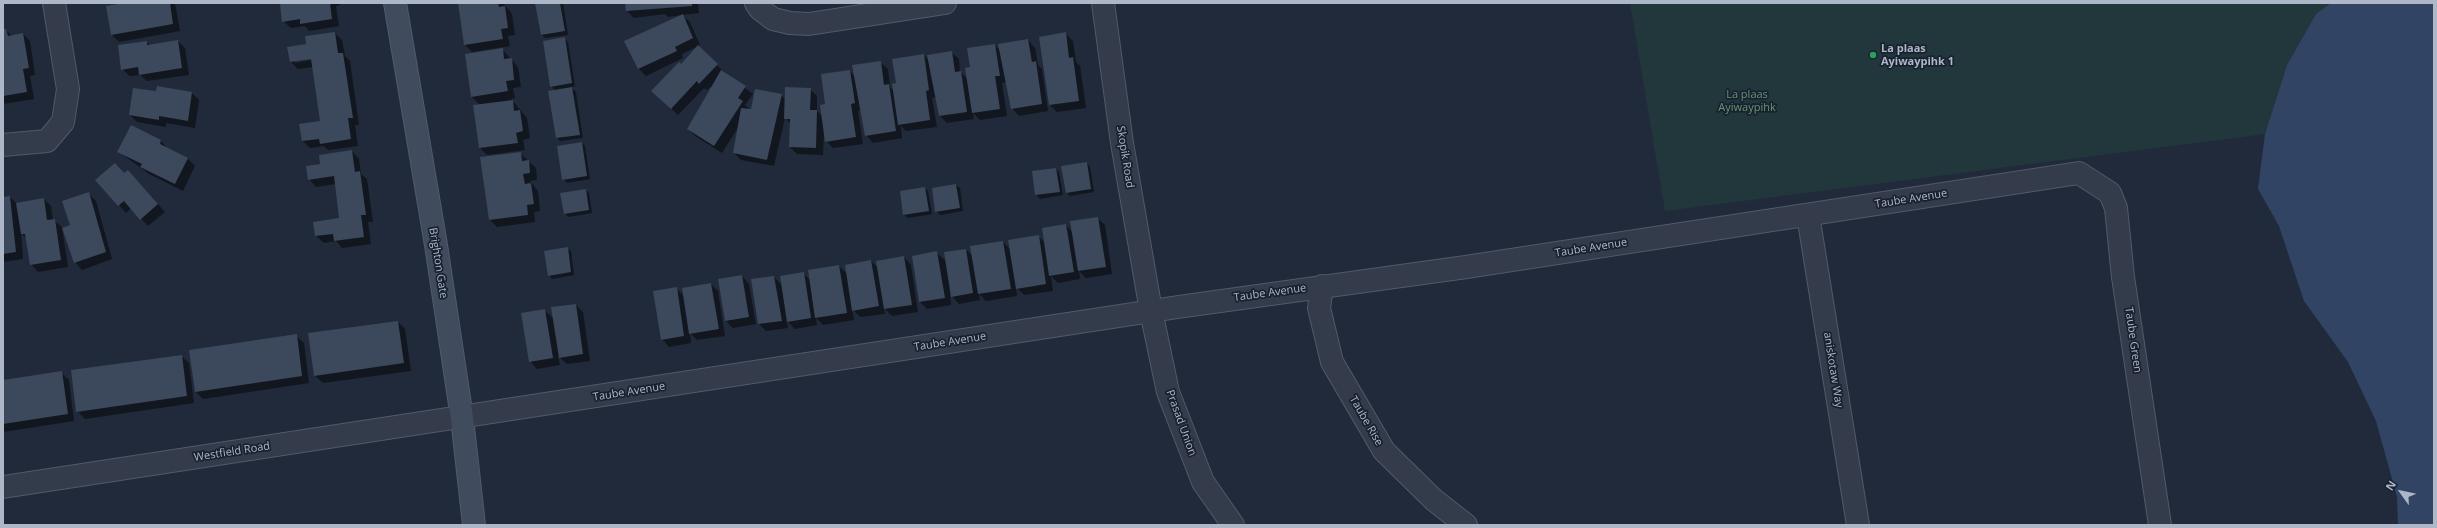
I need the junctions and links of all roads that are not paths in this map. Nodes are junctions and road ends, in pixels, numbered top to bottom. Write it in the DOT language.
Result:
graph roads {
  1 [pos="54,3"];
  2 [pos="395,3"];
  3 [pos="756,3"];
  4 [pos="944,3"];
  5 [pos="1102,3"];
  6 [pos="3,145"];
  7 [pos="2079,173"];
  8 [pos="1808,216"];
  9 [pos="1322,286"];
  10 [pos="1151,311"];
  11 [pos="462,418"];
  12 [pos="3,487"];
  13 [pos="474,525"];
  14 [pos="1233,525"];
  15 [pos="1466,525"];
  16 [pos="1858,525"];
  17 [pos="2160,525"];
  1 -- 6 [label="street"];
  2 -- 11 [label="street, Brighton Gate"];
  3 -- 4 [label="street"];
  5 -- 10 [label="street, Skopik Road"];
  7 -- 8 [label="street, Taube Avenue"];
  7 -- 17 [label="street, Taube Green"];
  8 -- 9 [label="street, Taube Avenue"];
  8 -- 16 [label="street, aniskotaw Way"];
  9 -- 10 [label="street, Taube Avenue"];
  9 -- 15 [label="street, Taube Rise"];
  10 -- 11 [label="street, Taube Avenue"];
  10 -- 14 [label="street, Prasad Union"];
  11 -- 12 [label="street, Westfield Road"];
  11 -- 13 [label="street, Brighton Gate"];
}
